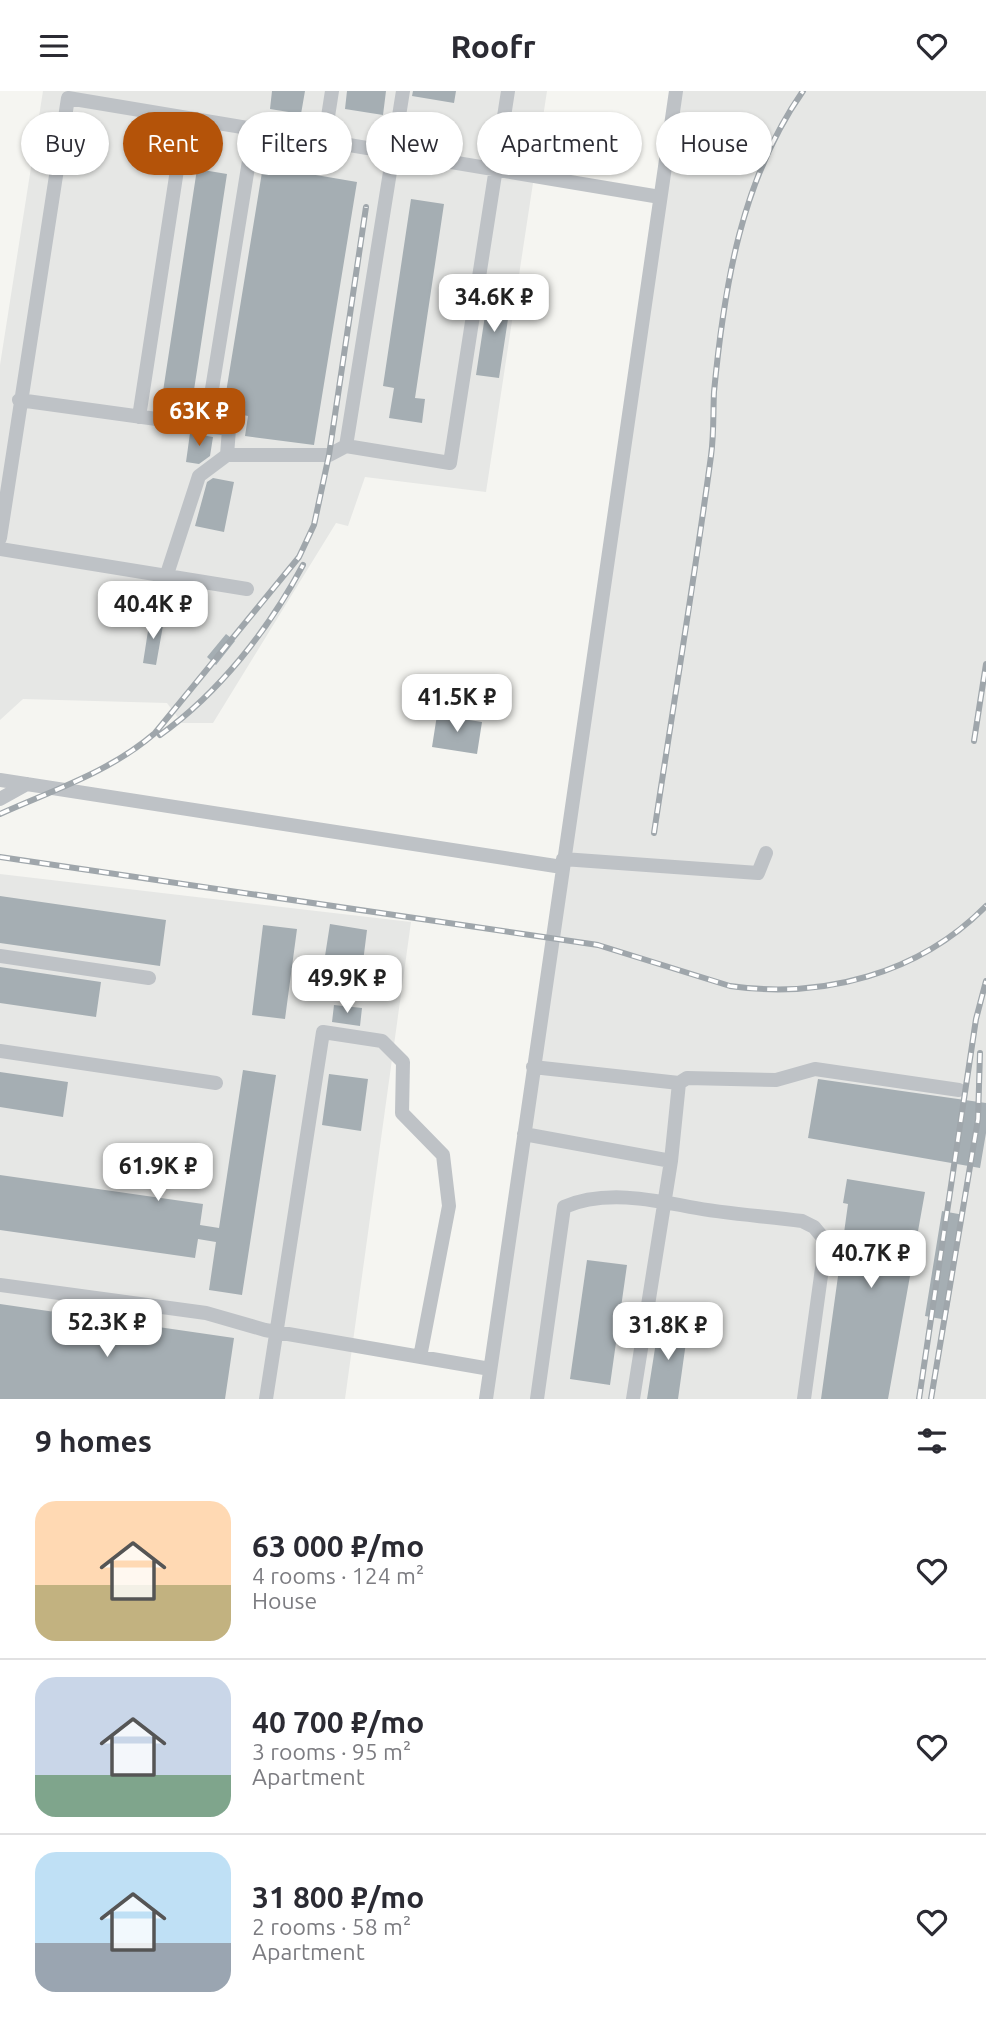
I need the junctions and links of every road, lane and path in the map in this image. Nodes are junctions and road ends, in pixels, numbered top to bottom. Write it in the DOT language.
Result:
graph roads {
  1 [pos="332,91"];
  2 [pos="404,91"];
  3 [pos="508,91"];
  4 [pos="676,91"];
  5 [pos="68,95"];
  6 [pos="154,112"];
  7 [pos="329,112"];
  8 [pos="400,112"];
  9 [pos="505,112"];
  10 [pos="176,175"];
  11 [pos="247,175"];
  12 [pos="390,175"];
  13 [pos="495,175"];
  14 [pos="521,175"];
  15 [pos="660,197"];
  16 [pos="19,400"];
  17 [pos="139,417"];
  18 [pos="206,426"];
  19 [pos="346,446"];
  20 [pos="228,455"];
  21 [pos="0,538"];
  22 [pos="0,549"];
  23 [pos="167,575"];
  24 [pos="247,589"];
  25 [pos="0,780"];
  26 [pos="27,784"];
  27 [pos="0,799"];
  28 [pos="766,853"];
  29 [pos="562,863"];
  30 [pos="0,956"];
  31 [pos="149,978"];
  32 [pos="0,1051"];
  33 [pos="533,1067"];
  34 [pos="216,1083"];
  35 [pos="679,1083"];
  36 [pos="959,1090"];
  37 [pos="524,1134"];
  38 [pos="671,1161"];
  39 [pos="664,1200"];
  40 [pos="0,1285"];
  41 [pos="277,1332"];
  42 [pos="421,1357"];
  43 [pos="490,1369"];
  44 [pos="266,1399"];
  45 [pos="486,1399"];
  46 [pos="537,1399"];
  47 [pos="633,1399"];
  48 [pos="804,1399"];
  1 -- 7 [label="street"];
  2 -- 8 [label="street"];
  3 -- 9 [label="street"];
  4 -- 15 [label="street"];
  5 -- 6 [label="street"];
  5 -- 16 [label="street"];
  10 -- 17 [label="street"];
  11 -- 18 [label="street"];
  12 -- 19 [label="street"];
  13 -- 19 [label="street"];
  14 -- 15 [label="street"];
  15 -- 29 [label="street"];
  16 -- 17 [label="street"];
  16 -- 21 [label="street"];
  17 -- 18 [label="street"];
  18 -- 20 [label="street"];
  19 -- 20 [label="street"];
  20 -- 23 [label="street"];
  22 -- 23 [label="street"];
  23 -- 24 [label="street"];
  25 -- 26 [label="street"];
  26 -- 27 [label="street"];
  26 -- 29 [label="street"];
  28 -- 29 [label="street"];
  29 -- 33 [label="street"];
  30 -- 31 [label="street"];
  32 -- 34 [label="street"];
  33 -- 35 [label="street"];
  33 -- 37 [label="street"];
  35 -- 36 [label="street"];
  35 -- 38 [label="street"];
  37 -- 38 [label="street"];
  37 -- 43 [label="street"];
  38 -- 39 [label="street"];
  39 -- 46 [label="street"];
  39 -- 47 [label="street"];
  39 -- 48 [label="street"];
  40 -- 41 [label="street"];
  41 -- 42 [label="street"];
  41 -- 42 [label="street"];
  41 -- 44 [label="street"];
  42 -- 43 [label="street"];
  43 -- 45 [label="street"];
}
